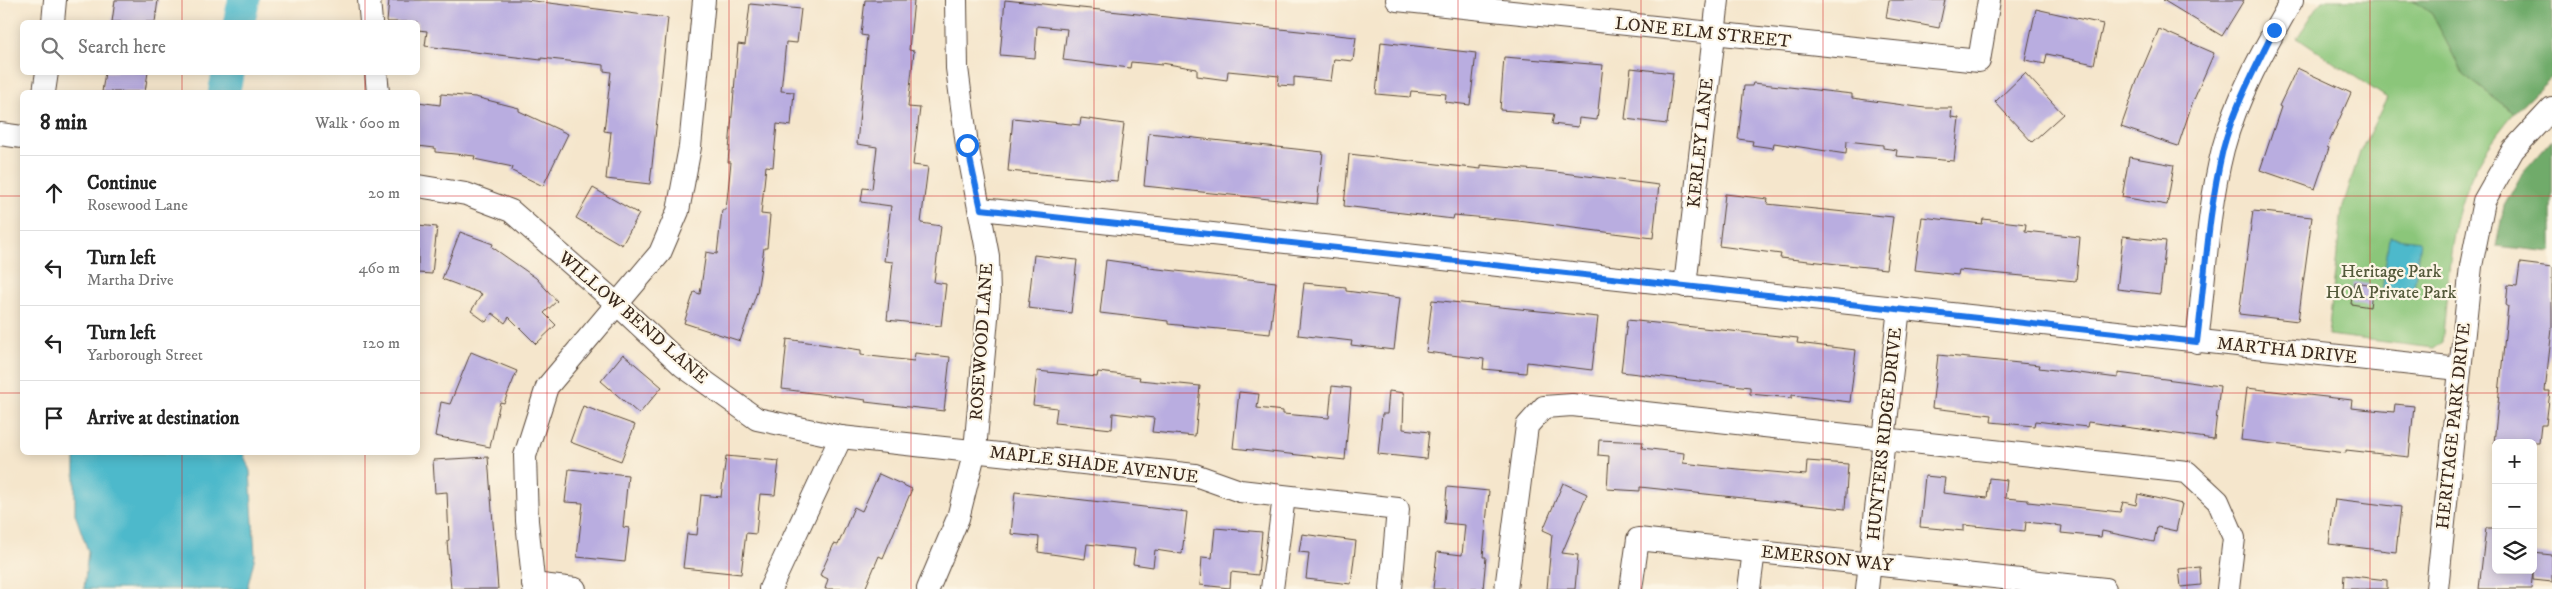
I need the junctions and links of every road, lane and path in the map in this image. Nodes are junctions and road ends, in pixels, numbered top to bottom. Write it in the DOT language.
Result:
graph roads {
  1 [pos="55,0"];
  2 [pos="369,0"];
  3 [pos="704,0"];
  4 [pos="956,0"];
  5 [pos="1397,0"];
  6 [pos="1718,0"];
  7 [pos="1990,0"];
  8 [pos="2292,0"];
  9 [pos="1462,4"];
  10 [pos="53,20"];
  11 [pos="372,20"];
  12 [pos="1713,34"];
  13 [pos="47,75"];
  14 [pos="376,75"];
  15 [pos="44,90"];
  16 [pos="378,90"];
  17 [pos="2552,108"];
  18 [pos="0,134"];
  19 [pos="20,137"];
  20 [pos="420,186"];
  21 [pos="981,209"];
  22 [pos="1685,286"];
  23 [pos="616,303"];
  24 [pos="1899,308"];
  25 [pos="2197,342"];
  26 [pos="2459,369"];
  27 [pos="841,437"];
  28 [pos="1885,438"];
  29 [pos="975,450"];
  30 [pos="1284,497"];
  31 [pos="1754,551"];
  32 [pos="1871,562"];
  33 [pos="1986,583"];
  34 [pos="534,587"];
  35 [pos="575,589"];
  36 [pos="770,589"];
  37 [pos="928,589"];
  38 [pos="1272,589"];
  39 [pos="1391,589"];
  40 [pos="1506,589"];
  41 [pos="1631,589"];
  42 [pos="1749,589"];
  43 [pos="1867,589"];
  44 [pos="2105,589"];
  45 [pos="2228,589"];
  46 [pos="2437,589"];
  1 -- 10 [label="street"];
  2 -- 11 [label="street"];
  3 -- 23 [label="street"];
  4 -- 21 [label="street, ROSEWOOD LANE"];
  5 -- 9 [label="street, LONE ELM STREET"];
  6 -- 12 [label="street, KERLEY LANE"];
  7 -- 12 [label="street, LONE ELM STREET"];
  8 -- 25 [label="street"];
  9 -- 12 [label="street, LONE ELM STREET"];
  12 -- 22 [label="street, KERLEY LANE"];
  13 -- 15 [label="street"];
  14 -- 16 [label="street"];
  17 -- 26 [label="street, HERITAGE PARK DRIVE"];
  18 -- 19 [label="street"];
  20 -- 23 [label="street, WILLOW BEND LANE"];
  21 -- 22 [label="street, MARTHA DRIVE"];
  21 -- 29 [label="street, ROSEWOOD LANE"];
  22 -- 24 [label="street, MARTHA DRIVE"];
  23 -- 27 [label="street, WILLOW BEND LANE"];
  23 -- 34 [label="street"];
  24 -- 25 [label="street, MARTHA DRIVE"];
  24 -- 28 [label="street, HUNTERS RIDGE DRIVE"];
  25 -- 26 [label="street, MARTHA DRIVE"];
  26 -- 46 [label="street, HERITAGE PARK DRIVE"];
  27 -- 29 [label="street, WILLOW BEND LANE"];
  27 -- 36 [label="street"];
  28 -- 32 [label="street, HUNTERS RIDGE DRIVE"];
  28 -- 40 [label="street"];
  28 -- 45 [label="street"];
  29 -- 30 [label="street, MAPLE SHADE AVENUE"];
  29 -- 37 [label="street, ROSEWOOD LANE"];
  30 -- 38 [label="street"];
  30 -- 39 [label="street, MAPLE SHADE AVENUE"];
  31 -- 32 [label="street, EMERSON WAY"];
  31 -- 41 [label="street, EMERSON WAY"];
  31 -- 42 [label="street"];
  32 -- 33 [label="street, EMERSON WAY"];
  32 -- 43 [label="street, HUNTERS RIDGE DRIVE"];
  33 -- 44 [label="street, EMERSON WAY"];
  34 -- 35 [label="street"];
}
